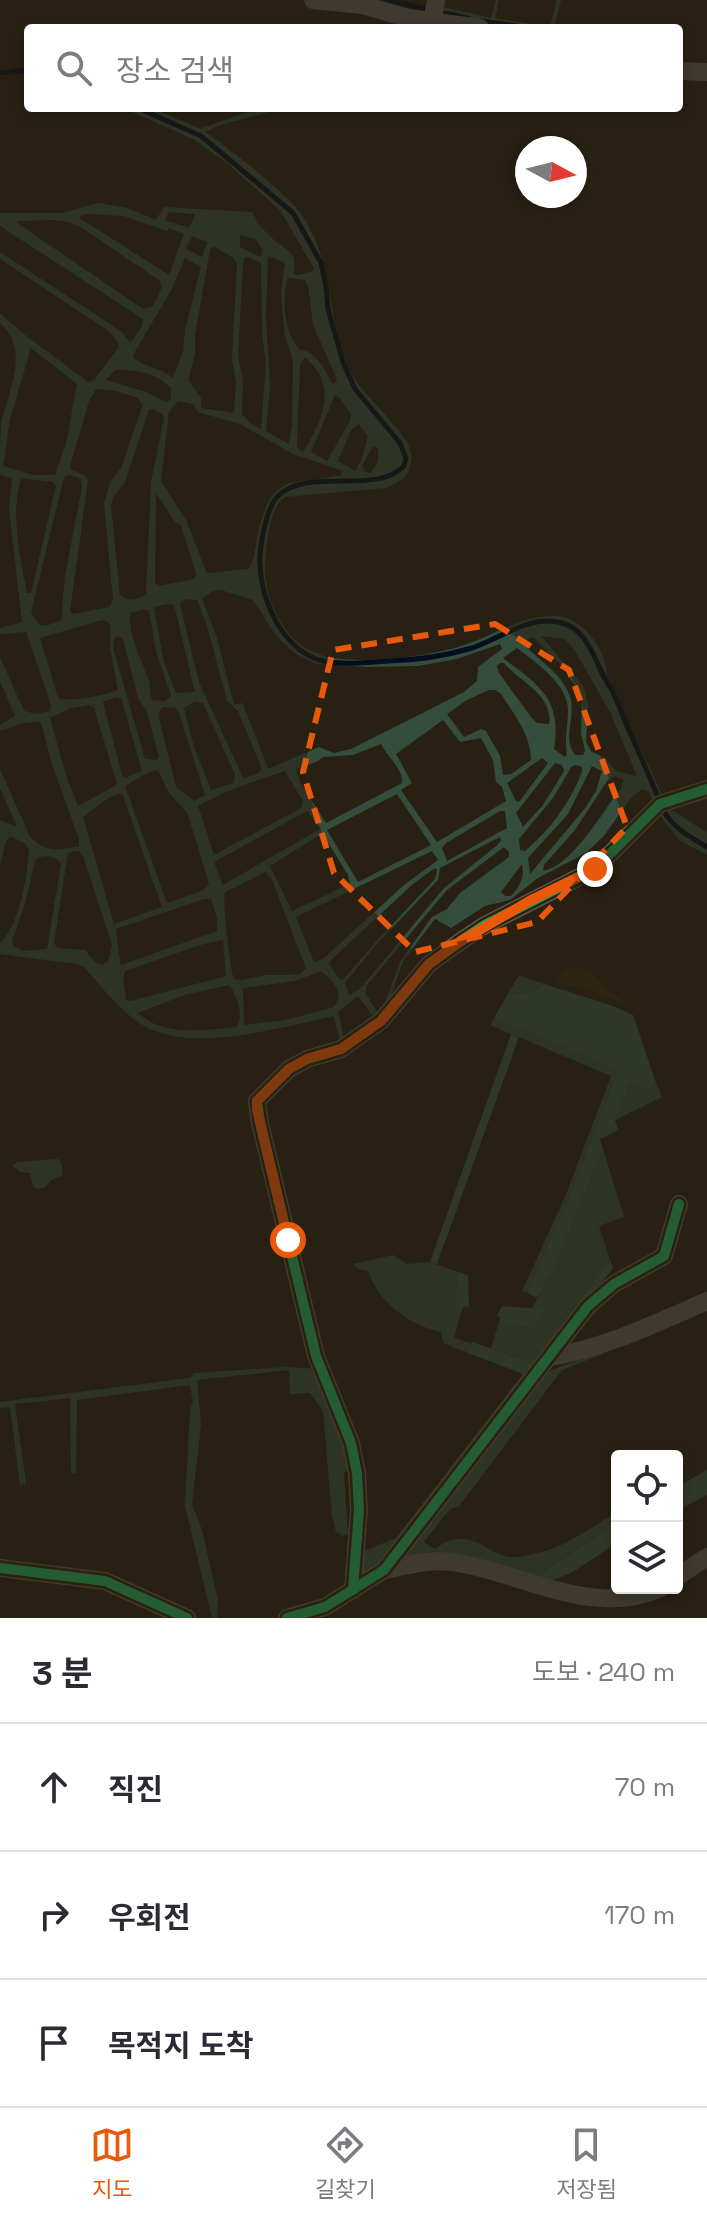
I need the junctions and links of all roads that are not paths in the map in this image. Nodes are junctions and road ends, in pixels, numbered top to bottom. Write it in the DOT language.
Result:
graph roads {
  1 [pos="313,0"];
  2 [pos="436,0"];
  3 [pos="432,21"];
  4 [pos="453,24"];
  5 [pos="683,71"];
  6 [pos="707,72"];
  7 [pos="707,789"];
  8 [pos="679,1204"];
  9 [pos="707,1301"];
  10 [pos="550,1357"];
  11 [pos="707,1557"];
  12 [pos="0,1568"];
  13 [pos="384,1570"];
  14 [pos="683,1573"];
  15 [pos="353,1590"];
  16 [pos="649,1594"];
  17 [pos="187,1618"];
  18 [pos="287,1618"];
  1 -- 3 [label="street"];
  2 -- 3 [label="street"];
  3 -- 4 [label="street"];
  5 -- 6 [label="street"];
  7 -- 15 [label="street"];
  8 -- 10 [label="street"];
  9 -- 10 [label="street"];
  10 -- 13 [label="street"];
  11 -- 14 [label="street"];
  12 -- 17 [label="street"];
  13 -- 15 [label="street"];
  13 -- 16 [label="street"];
  15 -- 18 [label="street"];
}
